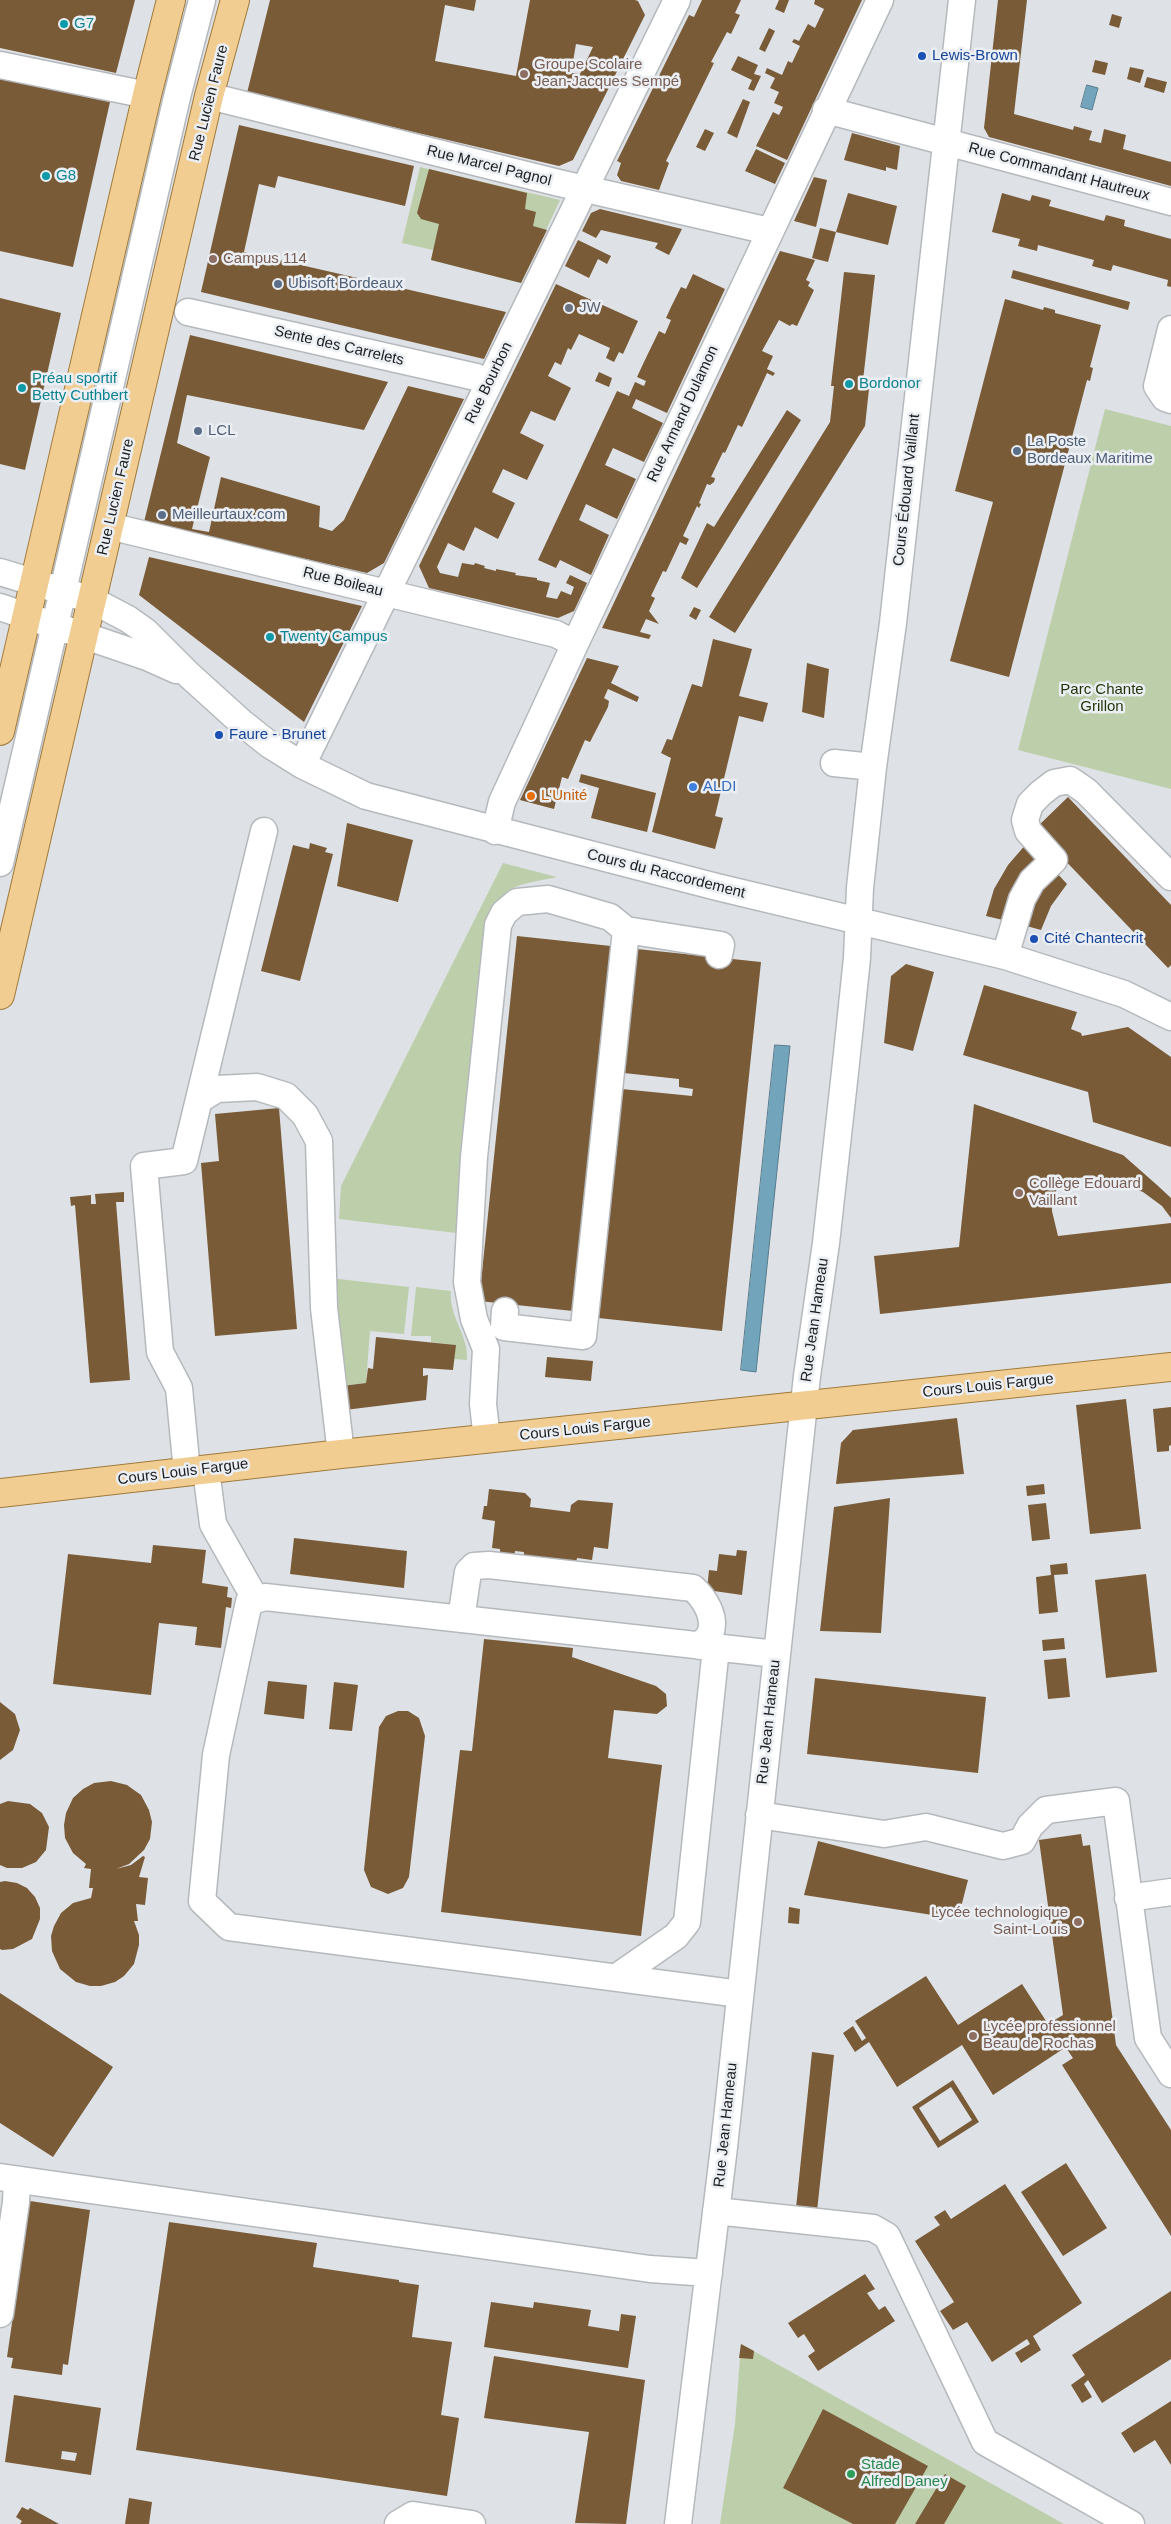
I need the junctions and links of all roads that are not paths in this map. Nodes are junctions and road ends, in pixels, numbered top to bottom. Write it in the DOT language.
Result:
graph roads {
  1 [pos="171,0"];
  2 [pos="202,0"];
  3 [pos="234,0"];
  4 [pos="677,0"];
  5 [pos="880,0"];
  6 [pos="962,0"];
  7 [pos="0,65"];
  8 [pos="147,95"];
  9 [pos="209,96"];
  10 [pos="826,110"];
  11 [pos="946,142"];
  12 [pos="584,189"];
  13 [pos="1171,202"];
  14 [pos="769,231"];
  15 [pos="188,312"];
  16 [pos="1171,329"];
  17 [pos="490,383"];
  18 [pos="1171,400"];
  19 [pos="109,526"];
  20 [pos="0,572"];
  21 [pos="35,581"];
  22 [pos="64,591"];
  23 [pos="386,593"];
  24 [pos="92,600"];
  25 [pos="0,607"];
  26 [pos="26,617"];
  27 [pos="56,626"];
  28 [pos="84,636"];
  29 [pos="575,644"];
  30 [pos="188,675"];
  31 [pos="0,731"];
  32 [pos="834,763"];
  33 [pos="302,765"];
  34 [pos="873,768"];
  35 [pos="495,831"];
  36 [pos="264,832"];
  37 [pos="0,863"];
  38 [pos="1171,877"];
  39 [pos="859,920"];
  40 [pos="626,930"];
  41 [pos="720,955"];
  42 [pos="1005,956"];
  43 [pos="0,995"];
  44 [pos="1171,1017"];
  45 [pos="199,1100"];
  46 [pos="505,1311"];
  47 [pos="1171,1367"];
  48 [pos="804,1406"];
  49 [pos="487,1439"];
  50 [pos="341,1454"];
  51 [pos="197,1471"];
  52 [pos="0,1493"];
  53 [pos="256,1600"];
  54 [pos="461,1619"];
  55 [pos="708,1647"];
  56 [pos="776,1654"];
  57 [pos="759,1815"];
  58 [pos="1171,1892"];
  59 [pos="1128,1898"];
  60 [pos="617,1977"];
  61 [pos="740,1994"];
  62 [pos="1171,2074"];
  63 [pos="9,2179"];
  64 [pos="716,2211"];
  65 [pos="709,2273"];
  66 [pos="0,2314"];
  67 [pos="398,2524"];
  68 [pos="472,2524"];
  69 [pos="678,2524"];
  70 [pos="1131,2524"];
  1 -- 8 [label="main road"];
  2 -- 22 [label="street"];
  3 -- 9 [label="main road, Rue Lucien Faure"];
  4 -- 12 [label="street, Rue Bourbon"];
  5 -- 10 [label="street, Rue Armand Dulamon"];
  6 -- 11 [label="street, Cours Édouard Vaillant"];
  7 -- 8 [label="street"];
  8 -- 21 [label="main road"];
  9 -- 12 [label="street, Rue Marcel Pagnol"];
  9 -- 19 [label="main road, Rue Lucien Faure"];
  10 -- 11 [label="street, Rue Commandant Hautreux"];
  10 -- 14 [label="street, Rue Armand Dulamon"];
  11 -- 13 [label="street, Rue Commandant Hautreux"];
  11 -- 34 [label="street, Cours Édouard Vaillant"];
  12 -- 14 [label="street, Rue Marcel Pagnol"];
  12 -- 17 [label="street, Rue Bourbon"];
  14 -- 29 [label="street, Rue Armand Dulamon"];
  15 -- 17 [label="street, Sente des Carrelets"];
  16 -- 18 [label="street"];
  17 -- 23 [label="street, Rue Bourbon"];
  19 -- 23 [label="street, Rue Boileau"];
  19 -- 24 [label="main road, Rue Lucien Faure"];
  20 -- 21 [label="street, Cours du Raccordement"];
  21 -- 22 [label="street, Cours du Raccordement"];
  21 -- 26 [label="main road"];
  22 -- 24 [label="street, Cours du Raccordement"];
  22 -- 27 [label="street"];
  23 -- 29 [label="street, Rue Boileau"];
  23 -- 33 [label="street, Rue Bourbon"];
  24 -- 28 [label="main road, Rue Lucien Faure"];
  24 -- 30 [label="street, Cours du Raccordement"];
  25 -- 26 [label="street, Cours du Raccordement"];
  26 -- 27 [label="street, Cours du Raccordement"];
  26 -- 31 [label="main road"];
  27 -- 28 [label="street, Cours du Raccordement"];
  27 -- 37 [label="street"];
  28 -- 30 [label="street, Cours du Raccordement"];
  28 -- 43 [label="main road, Rue Lucien Faure"];
  29 -- 35 [label="street, Rue Armand Dulamon"];
  30 -- 33 [label="street, Cours du Raccordement"];
  32 -- 34 [label="street"];
  33 -- 35 [label="street, Cours du Raccordement"];
  34 -- 39 [label="street, Cours Édouard Vaillant"];
  35 -- 39 [label="street, Cours du Raccordement"];
  36 -- 45 [label="street"];
  38 -- 42 [label="street"];
  39 -- 42 [label="street, Cours du Raccordement"];
  39 -- 48 [label="street, Rue Jean Hameau"];
  40 -- 41 [label="street"];
  40 -- 46 [label="street"];
  40 -- 49 [label="street"];
  42 -- 44 [label="street, Cours du Raccordement"];
  45 -- 50 [label="street"];
  45 -- 51 [label="street"];
  47 -- 48 [label="main road, Cours Louis Fargue"];
  48 -- 49 [label="main road, Cours Louis Fargue"];
  48 -- 56 [label="street, Rue Jean Hameau"];
  49 -- 50 [label="main road, Cours Louis Fargue"];
  50 -- 51 [label="main road, Cours Louis Fargue"];
  51 -- 52 [label="main road, Cours Louis Fargue"];
  51 -- 53 [label="street"];
  53 -- 54 [label="street"];
  53 -- 60 [label="street"];
  54 -- 55 [label="street"];
  54 -- 55 [label="street"];
  55 -- 56 [label="street"];
  55 -- 60 [label="street"];
  56 -- 57 [label="street, Rue Jean Hameau"];
  57 -- 59 [label="street"];
  57 -- 61 [label="street, Rue Jean Hameau"];
  58 -- 59 [label="street"];
  59 -- 62 [label="street"];
  60 -- 61 [label="street"];
  61 -- 64 [label="street, Rue Jean Hameau"];
  63 -- 65 [label="street"];
  63 -- 66 [label="street"];
  64 -- 65 [label="street, Rue Jean Hameau"];
  64 -- 70 [label="street"];
  65 -- 69 [label="street, Rue Jean Hameau"];
  67 -- 68 [label="street"];
}
